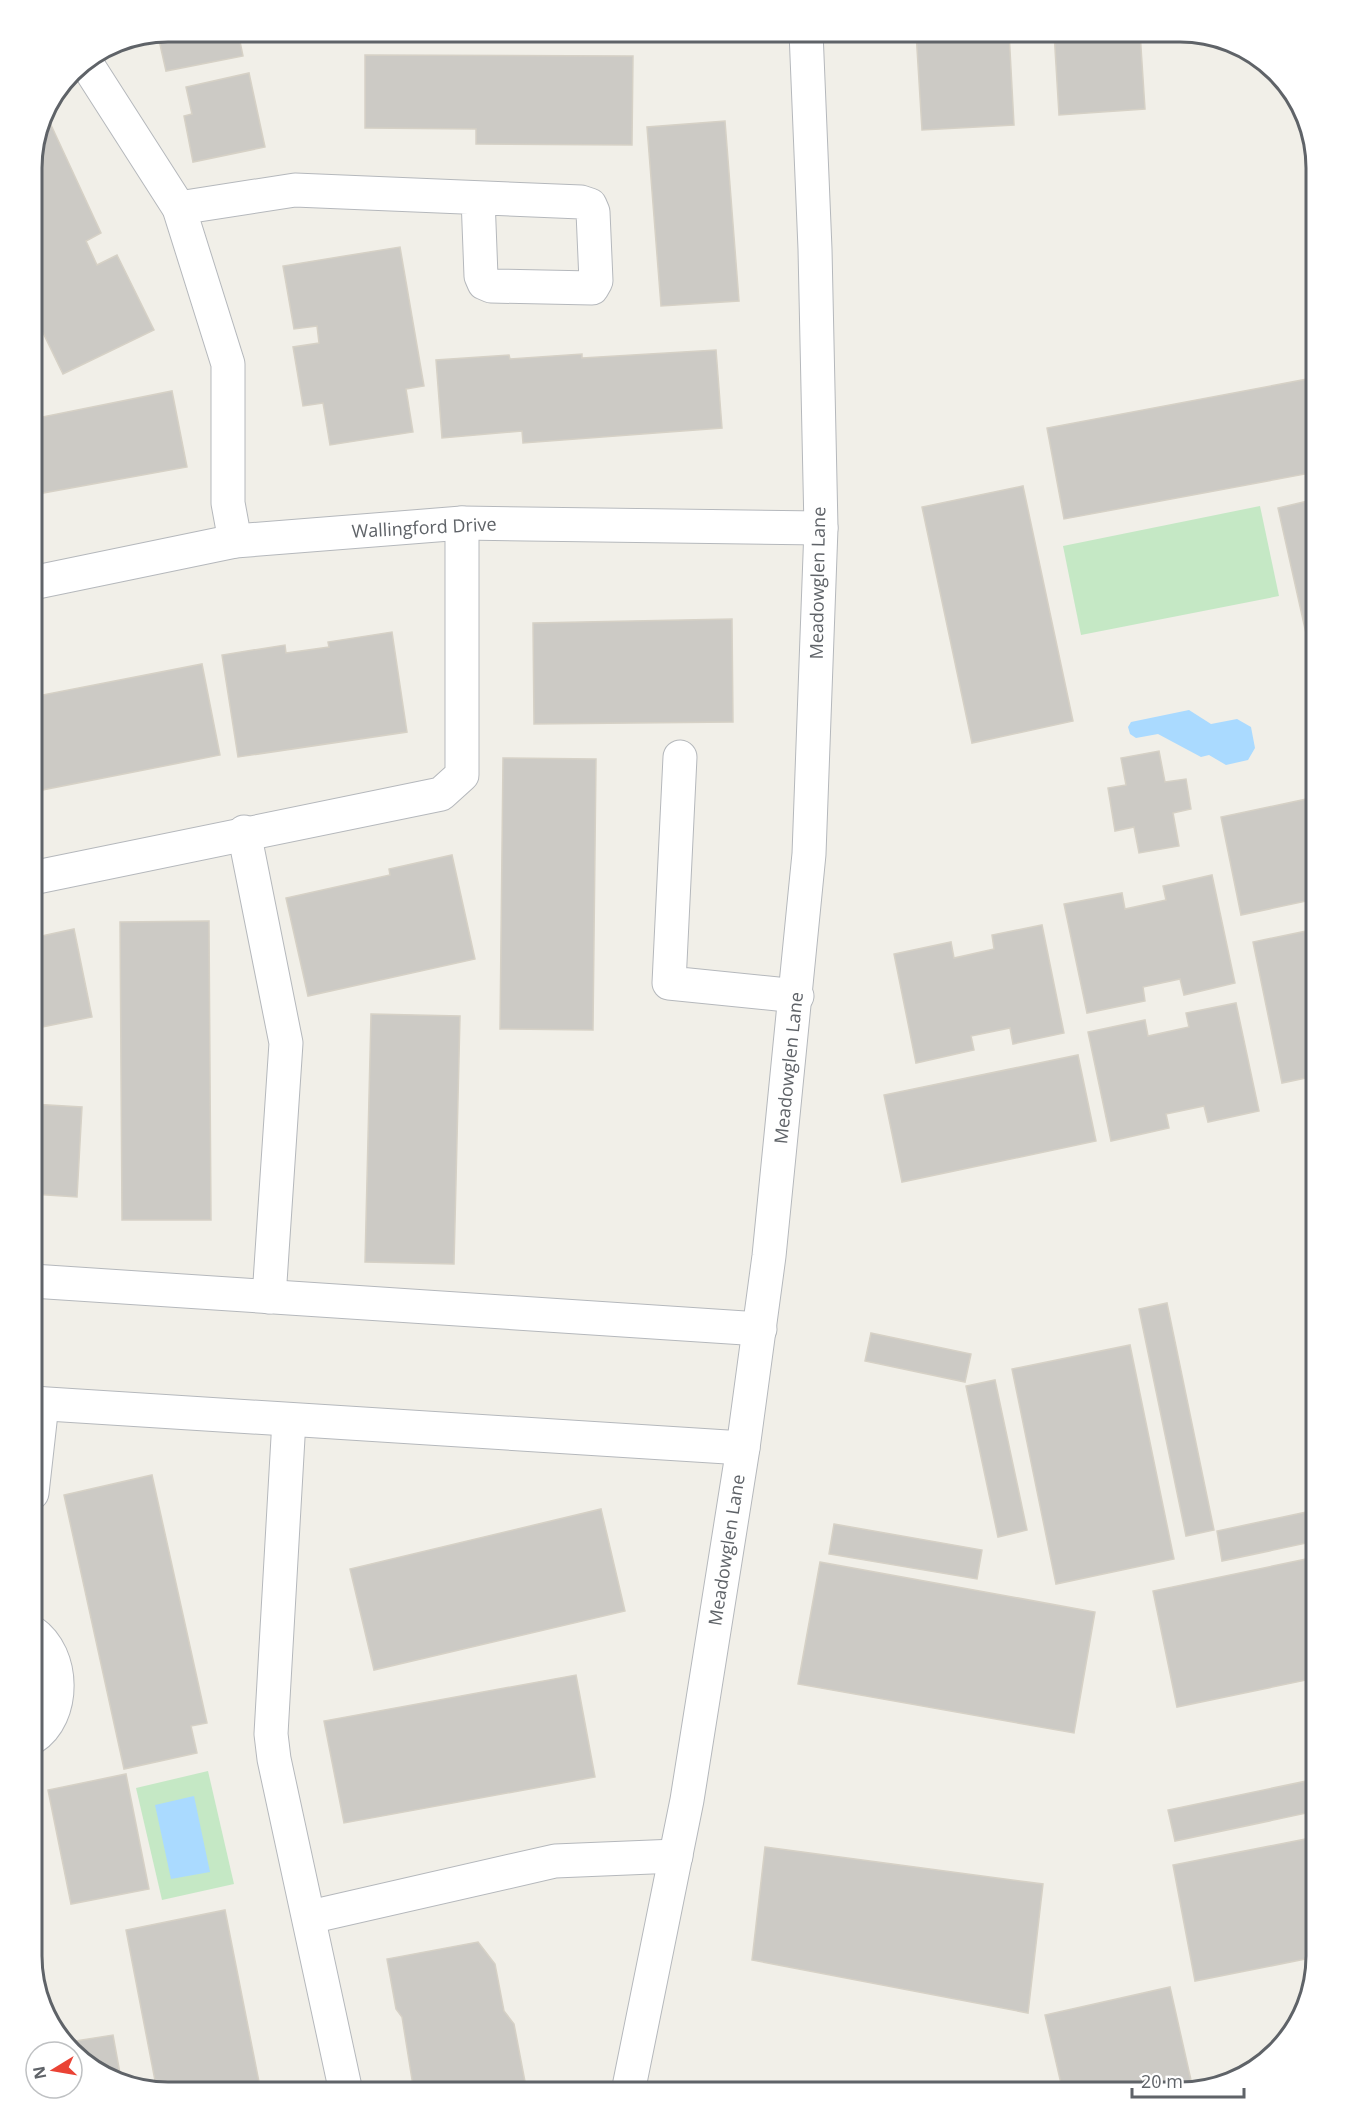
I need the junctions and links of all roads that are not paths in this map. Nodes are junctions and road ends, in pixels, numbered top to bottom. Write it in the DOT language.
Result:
graph roads {
  1 [pos="806,42"];
  2 [pos="90,69"];
  3 [pos="478,198"];
  4 [pos="179,208"];
  5 [pos="462,523"];
  6 [pos="821,528"];
  7 [pos="235,541"];
  8 [pos="42,581"];
  9 [pos="680,757"];
  10 [pos="244,832"];
  11 [pos="42,876"];
  12 [pos="797,996"];
  13 [pos="42,1282"];
  14 [pos="268,1297"];
  15 [pos="760,1329"];
  16 [pos="42,1404"];
  17 [pos="289,1420"];
  18 [pos="743,1448"];
  19 [pos="42,1644"];
  20 [pos="42,1727"];
  21 [pos="676,1856"];
  22 [pos="310,1917"];
  23 [pos="344,2082"];
  24 [pos="630,2082"];
  1 -- 6 [label="street, Meadowglen Lane"];
  2 -- 4 [label="street"];
  3 -- 4 [label="street"];
  4 -- 7 [label="street"];
  5 -- 6 [label="street, Wallingford Drive"];
  5 -- 7 [label="street, Wallingford Drive"];
  5 -- 10 [label="street"];
  6 -- 12 [label="street, Meadowglen Lane"];
  7 -- 8 [label="street, Wallingford Drive"];
  9 -- 12 [label="street"];
  10 -- 11 [label="street"];
  10 -- 14 [label="street"];
  12 -- 15 [label="street, Meadowglen Lane"];
  13 -- 14 [label="street"];
  14 -- 15 [label="street"];
  15 -- 18 [label="street, Meadowglen Lane"];
  16 -- 17 [label="street"];
  17 -- 18 [label="street"];
  17 -- 22 [label="street"];
  18 -- 21 [label="street, Meadowglen Lane"];
  19 -- 20 [label="street"];
  21 -- 22 [label="street"];
  21 -- 24 [label="street, Meadowglen Lane"];
  22 -- 23 [label="street"];
}
